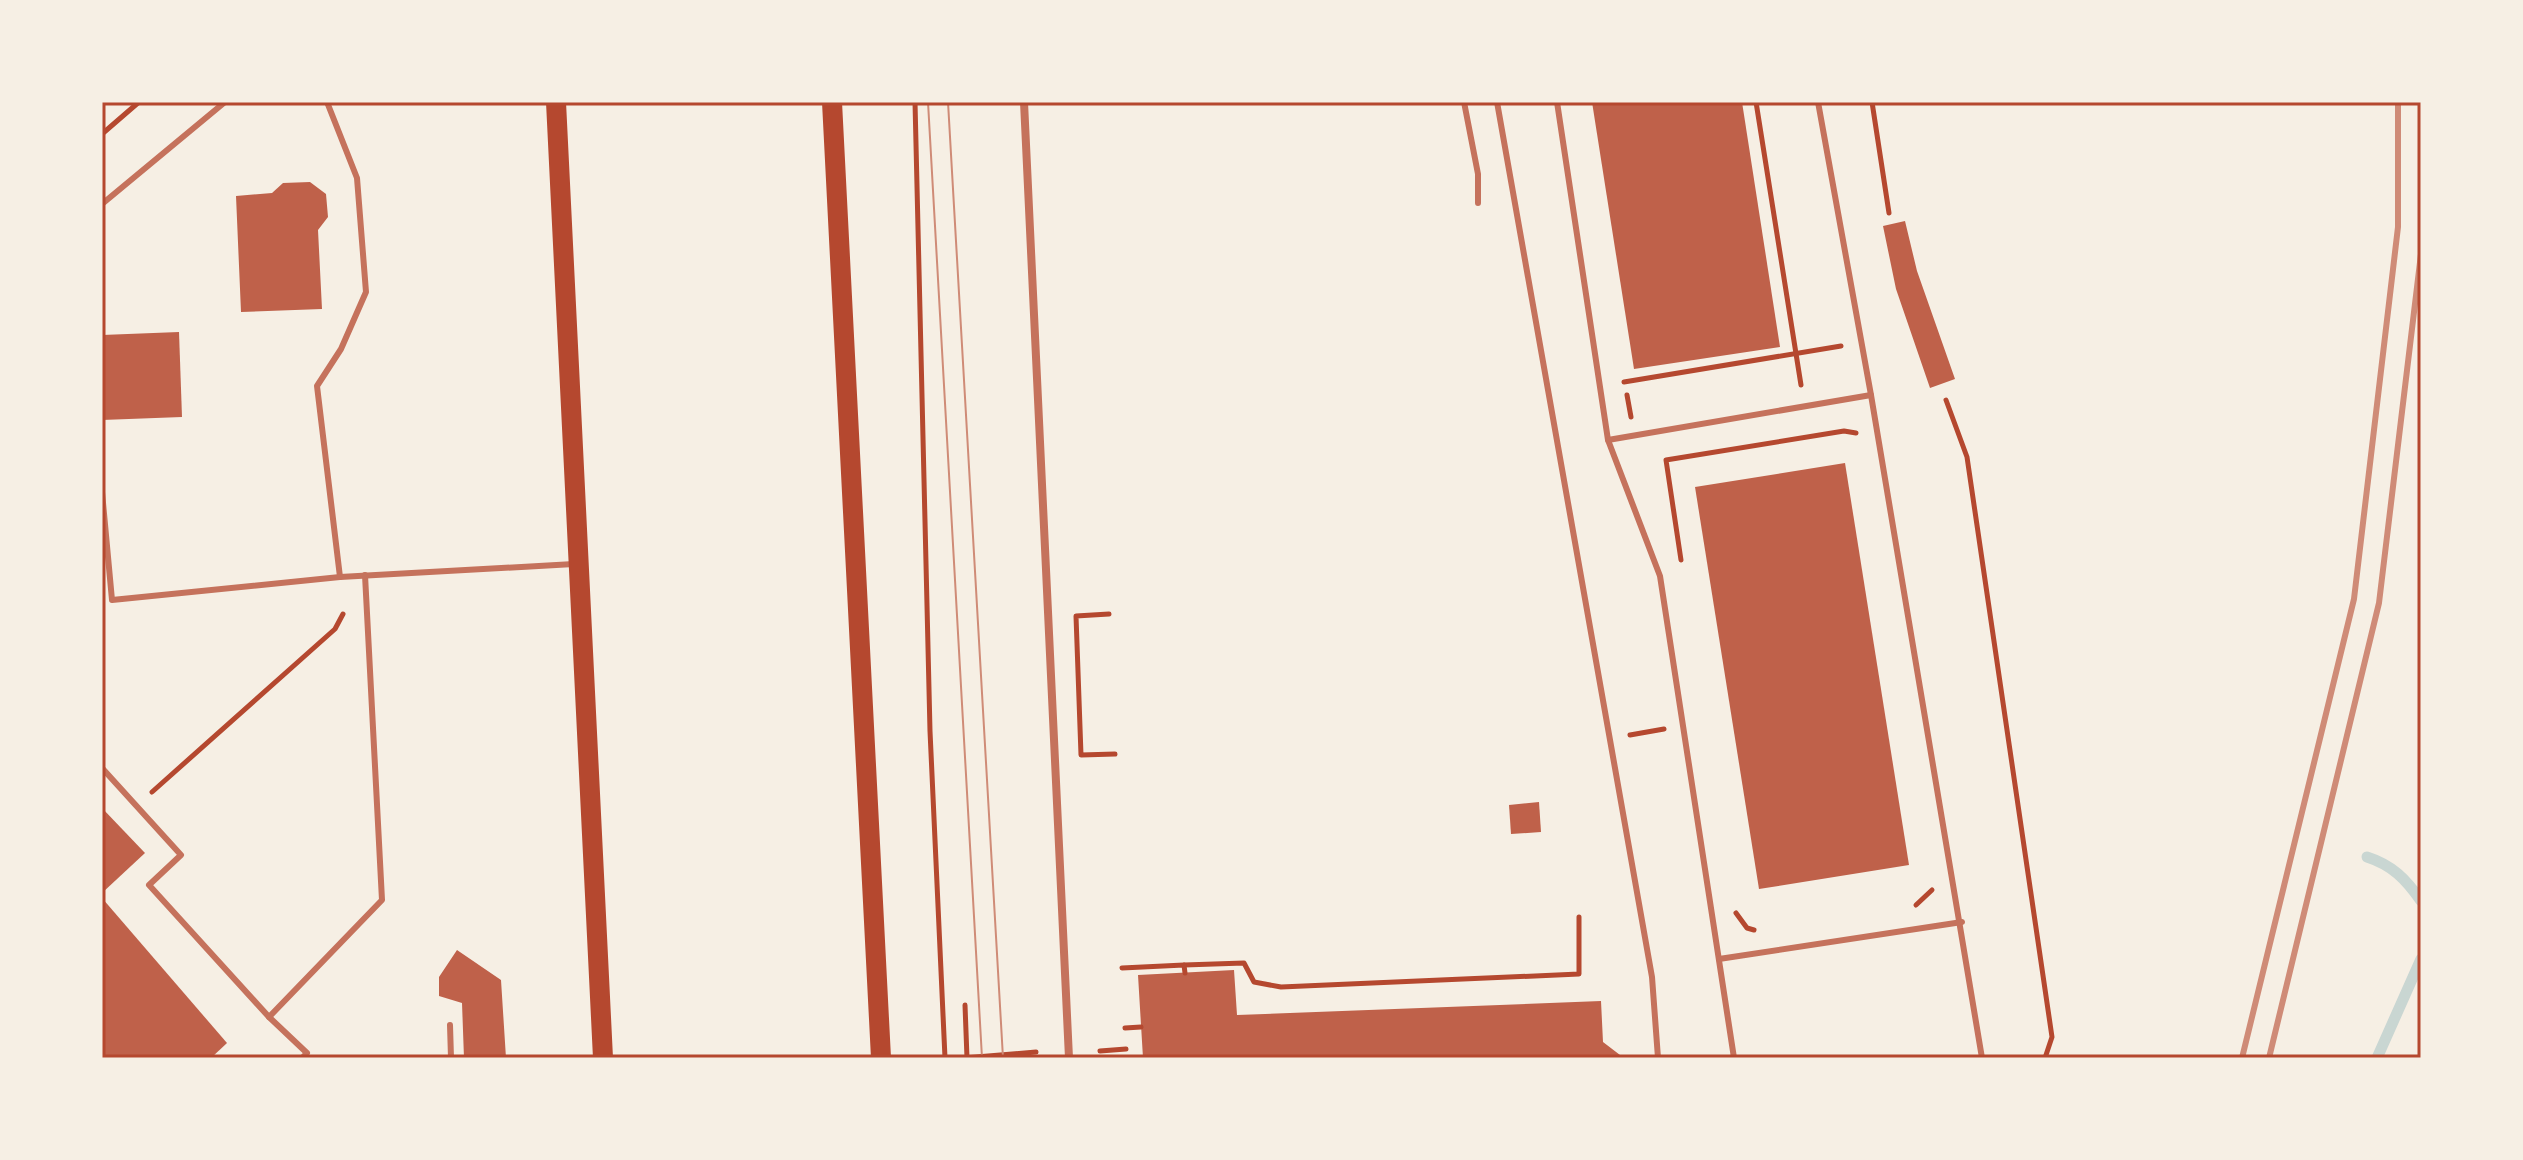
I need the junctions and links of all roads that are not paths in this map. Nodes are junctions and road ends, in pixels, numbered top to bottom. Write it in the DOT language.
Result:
graph roads {
  1 [pos="225,102"];
  2 [pos="327,102"];
  3 [pos="556,102"];
  4 [pos="832,102"];
  5 [pos="1024,102"];
  6 [pos="1464,102"];
  7 [pos="1497,102"];
  8 [pos="1557,102"];
  9 [pos="1818,102"];
  10 [pos="1478,203"];
  11 [pos="102,204"];
  12 [pos="1871,395"];
  13 [pos="1608,440"];
  14 [pos="102,492"];
  15 [pos="577,564"];
  16 [pos="365,575"];
  17 [pos="340,577"];
  18 [pos="102,768"];
  19 [pos="1962,922"];
  20 [pos="1719,959"];
  21 [pos="269,1017"];
  22 [pos="450,1025"];
  23 [pos="302,1058"];
  24 [pos="451,1058"];
  25 [pos="603,1058"];
  26 [pos="881,1058"];
  27 [pos="1069,1058"];
  28 [pos="1658,1058"];
  29 [pos="1734,1058"];
  30 [pos="1982,1058"];
  1 -- 11 [label="lane"];
  2 -- 17 [label="lane"];
  3 -- 15 [label="main road"];
  4 -- 26 [label="main road"];
  5 -- 27 [label="street"];
  6 -- 10 [label="lane"];
  7 -- 28 [label="lane"];
  8 -- 13 [label="lane"];
  9 -- 12 [label="lane"];
  12 -- 13 [label="lane"];
  12 -- 19 [label="lane"];
  13 -- 20 [label="lane"];
  14 -- 17 [label="lane"];
  15 -- 16 [label="lane"];
  15 -- 25 [label="main road"];
  16 -- 17 [label="lane"];
  16 -- 21 [label="lane"];
  18 -- 21 [label="lane"];
  19 -- 20 [label="lane"];
  19 -- 30 [label="lane"];
  20 -- 29 [label="lane"];
  21 -- 23 [label="lane"];
  22 -- 24 [label="lane"];
}
